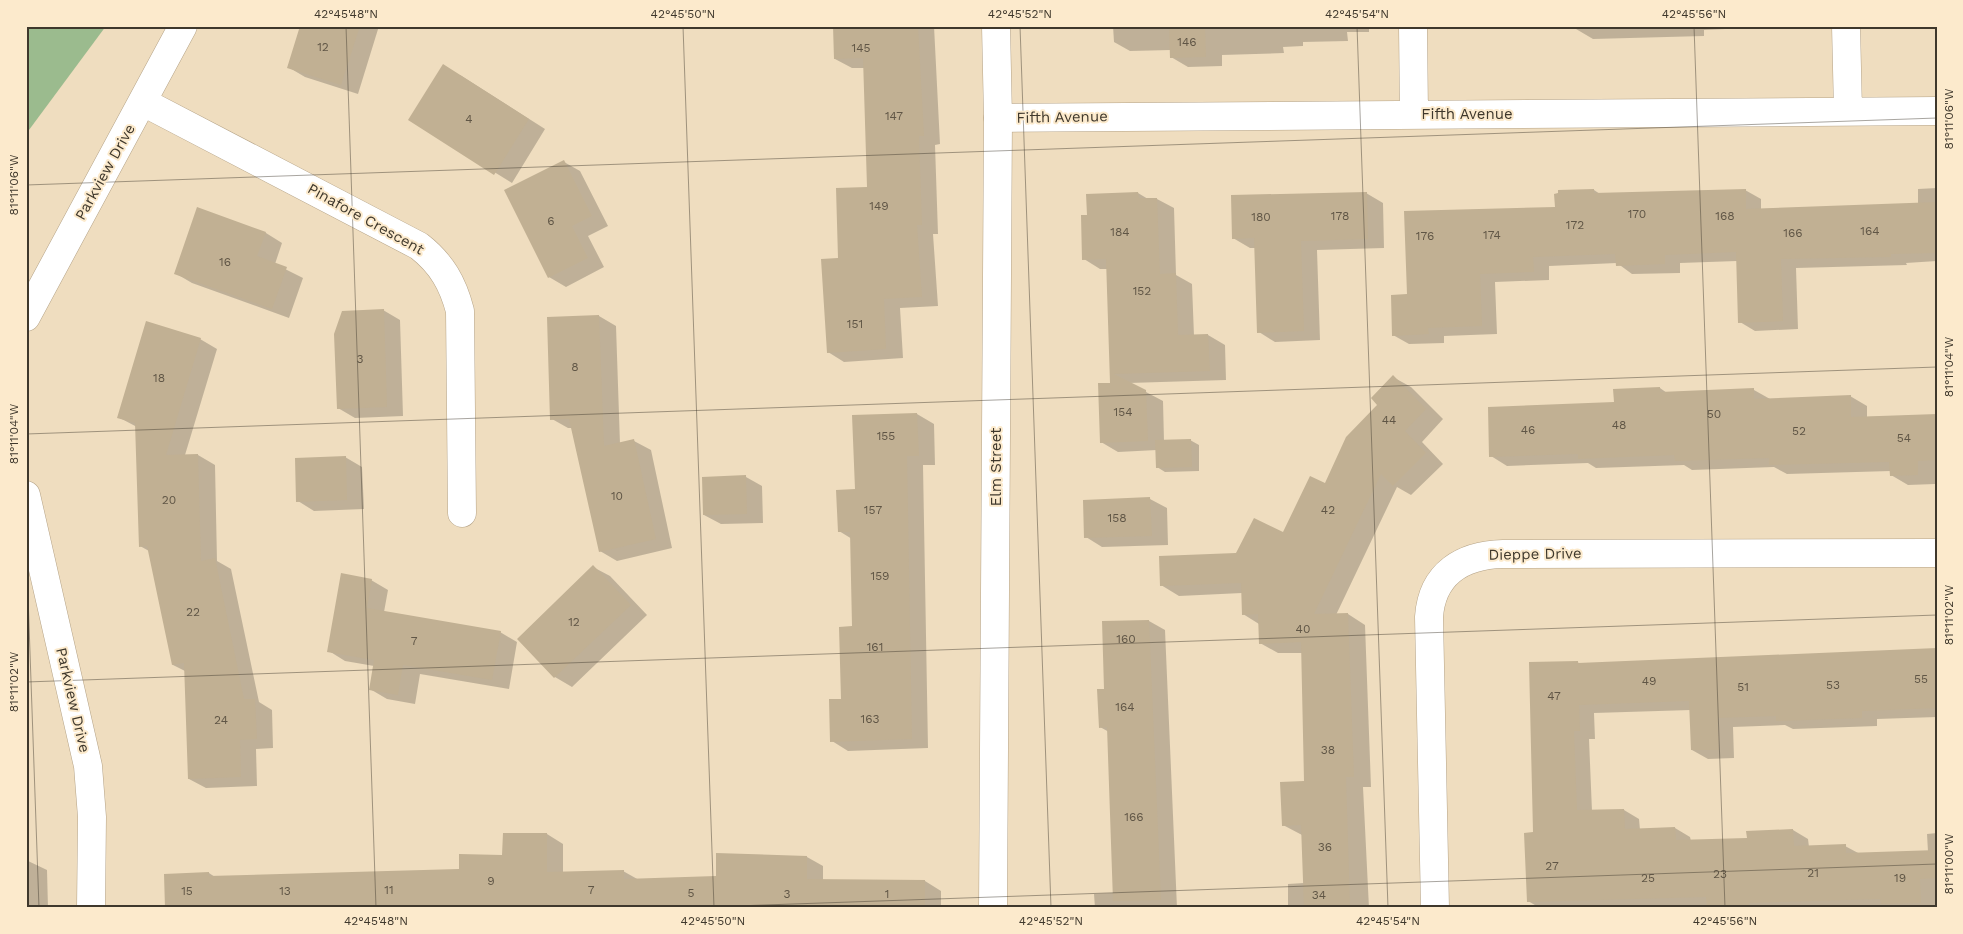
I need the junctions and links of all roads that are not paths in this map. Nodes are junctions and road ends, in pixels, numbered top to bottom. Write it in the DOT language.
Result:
graph roads {
  1 [pos="182,26"];
  2 [pos="996,26"];
  3 [pos="1413,26"];
  4 [pos="1846,26"];
  5 [pos="144,102"];
  6 [pos="1848,111"];
  7 [pos="1937,111"];
  8 [pos="1414,115"];
  9 [pos="998,118"];
  10 [pos="26,317"];
  11 [pos="26,495"];
  12 [pos="462,513"];
  13 [pos="1937,553"];
  14 [pos="91,908"];
  15 [pos="992,908"];
  16 [pos="1436,908"];
  1 -- 5 [label="street, Parkview Drive"];
  2 -- 9 [label="street, Elm Street"];
  3 -- 8 [label="street"];
  4 -- 6 [label="street"];
  5 -- 10 [label="street, Parkview Drive"];
  5 -- 12 [label="street, Pinafore Crescent"];
  6 -- 7 [label="street, Fifth Avenue"];
  6 -- 8 [label="street, Fifth Avenue"];
  8 -- 9 [label="street, Fifth Avenue"];
  9 -- 15 [label="street, Elm Street"];
  11 -- 14 [label="street, Parkview Drive"];
  13 -- 16 [label="street, Dieppe Drive"];
}
